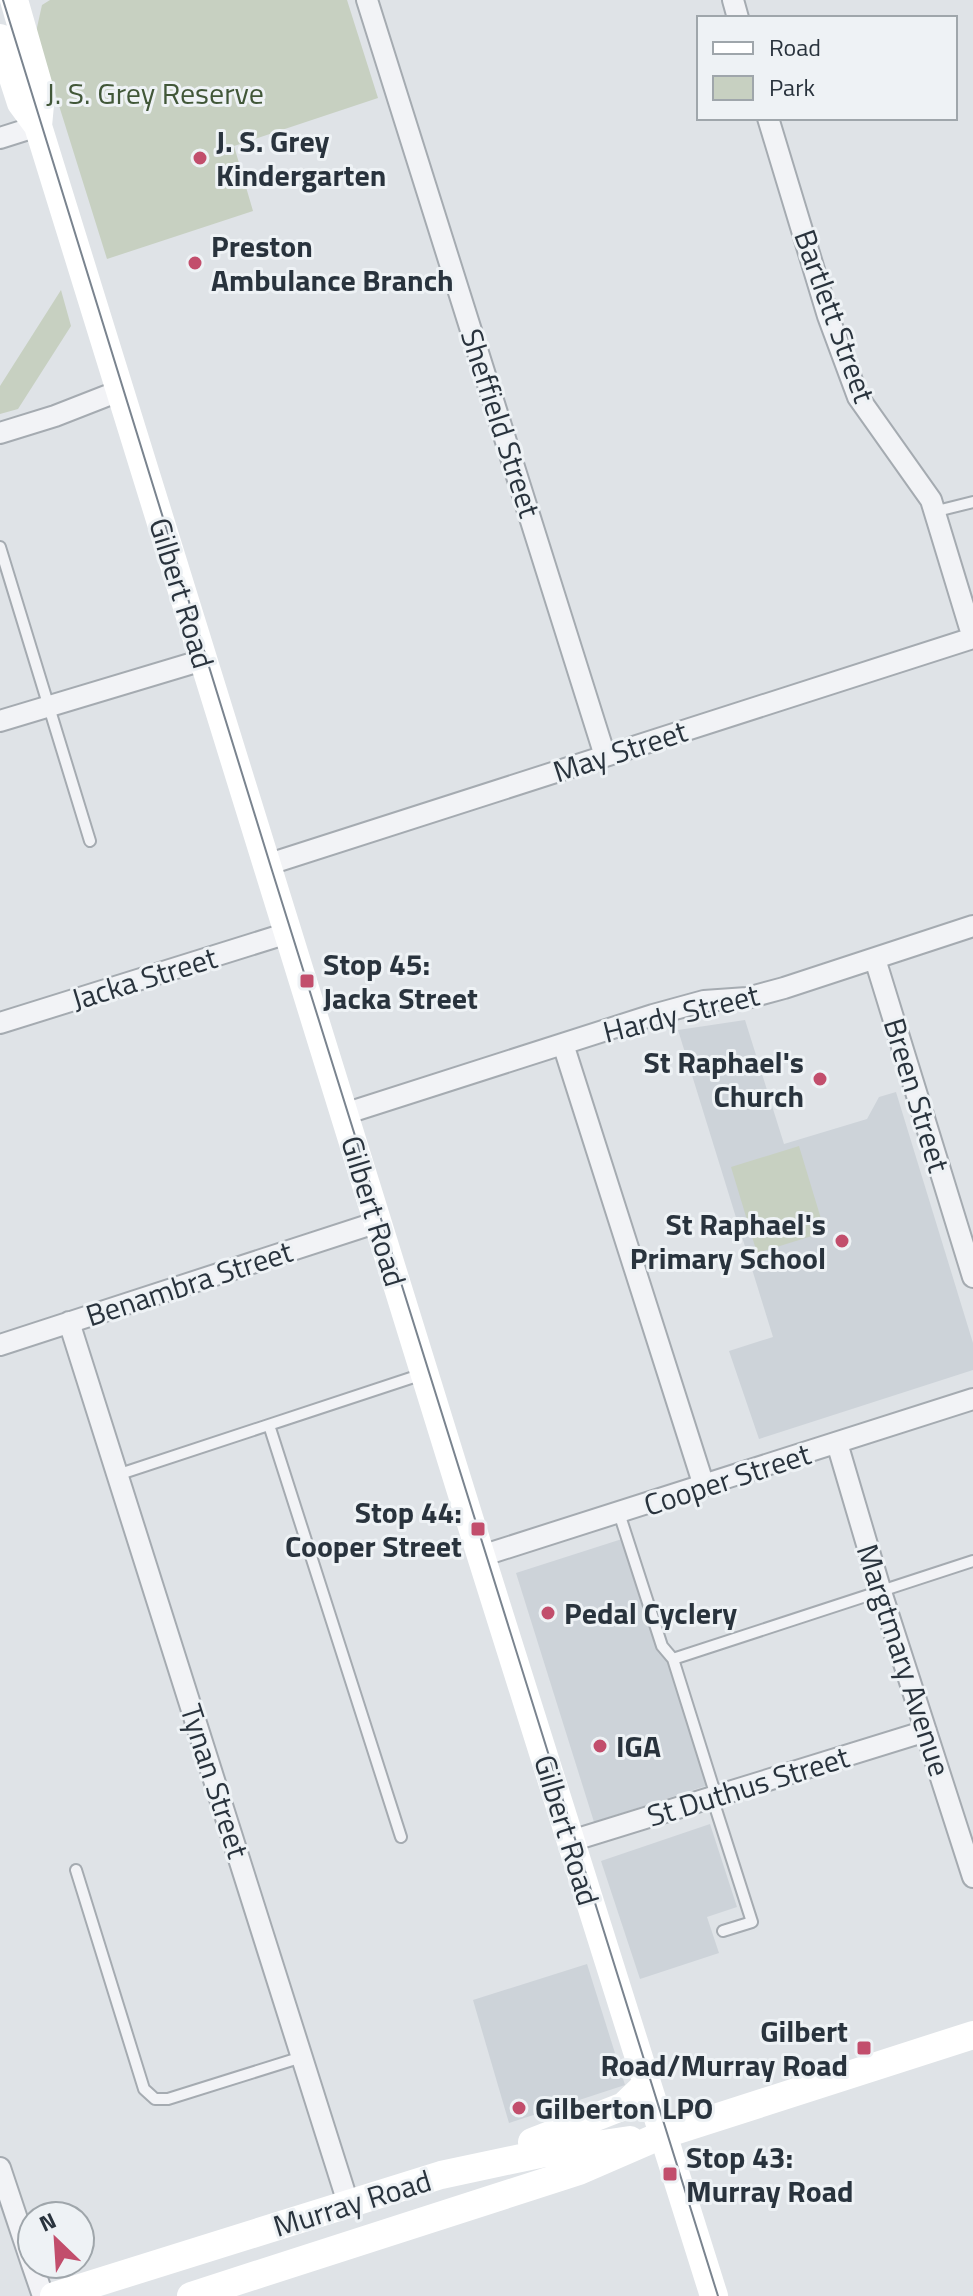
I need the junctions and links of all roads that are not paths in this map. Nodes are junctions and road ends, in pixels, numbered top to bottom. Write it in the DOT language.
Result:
graph roads {
  1 [pos="14,0"];
  2 [pos="34,0"];
  3 [pos="367,0"];
  4 [pos="0,38"];
  5 [pos="29,48"];
  6 [pos="769,120"];
  7 [pos="38,126"];
  8 [pos="0,138"];
  9 [pos="120,397"];
  10 [pos="0,433"];
  11 [pos="973,502"];
  12 [pos="933,512"];
  13 [pos="0,547"];
  14 [pos="973,638"];
  15 [pos="203,660"];
  16 [pos="48,706"];
  17 [pos="0,721"];
  18 [pos="605,756"];
  19 [pos="90,841"];
  20 [pos="266,865"];
  21 [pos="973,926"];
  22 [pos="288,933"];
  23 [pos="875,959"];
  24 [pos="0,1023"];
  25 [pos="563,1044"];
  26 [pos="344,1114"];
  27 [pos="378,1222"];
  28 [pos="973,1277"];
  29 [pos="69,1322"];
  30 [pos="0,1345"];
  31 [pos="425,1374"];
  32 [pos="973,1399"];
  33 [pos="269,1425"];
  34 [pos="837,1443"];
  35 [pos="117,1475"];
  36 [pos="704,1486"];
  37 [pos="619,1513"];
  38 [pos="481,1556"];
  39 [pos="973,1561"];
  40 [pos="881,1592"];
  41 [pos="673,1659"];
  42 [pos="926,1731"];
  43 [pos="714,1797"];
  44 [pos="401,1837"];
  45 [pos="571,1841"];
  46 [pos="76,1870"];
  47 [pos="973,1877"];
  48 [pos="723,1931"];
  49 [pos="973,2035"];
  50 [pos="302,2057"];
  51 [pos="646,2085"];
  52 [pos="658,2137"];
  53 [pos="0,2168"];
  54 [pos="441,2175"];
  55 [pos="348,2203"];
  56 [pos="16,2216"];
  57 [pos="359,2241"];
  58 [pos="222,2243"];
  59 [pos="237,2289"];
  60 [pos="54,2296"];
  61 [pos="191,2296"];
  62 [pos="714,2296"];
  1 -- 5 [label="street, Gilbert Road"];
  2 -- 5 [label="street"];
  3 -- 18 [label="street, Sheffield Street"];
  4 -- 7 [label="street, Gilbert Road"];
  5 -- 7 [label="street, Gilbert Road"];
  6 -- 12 [label="street, Bartlett Street"];
  7 -- 8 [label="street"];
  7 -- 9 [label="street, Gilbert Road"];
  9 -- 10 [label="street"];
  9 -- 15 [label="street, Gilbert Road"];
  11 -- 12 [label="lane"];
  12 -- 14 [label="street, Bartlett Street"];
  13 -- 16 [label="lane"];
  14 -- 18 [label="street, May Street"];
  15 -- 16 [label="street"];
  15 -- 20 [label="street, Gilbert Road"];
  16 -- 17 [label="street"];
  16 -- 19 [label="lane"];
  18 -- 20 [label="street, May Street"];
  20 -- 22 [label="street, Gilbert Road"];
  21 -- 23 [label="street, Hardy Street"];
  22 -- 24 [label="street, Jacka Street"];
  22 -- 26 [label="street, Gilbert Road"];
  23 -- 25 [label="street, Hardy Street"];
  23 -- 28 [label="street, Breen Street"];
  25 -- 26 [label="street, Hardy Street"];
  25 -- 36 [label="street"];
  26 -- 27 [label="street, Gilbert Road"];
  27 -- 29 [label="street, Benambra Street"];
  27 -- 31 [label="street, Gilbert Road"];
  29 -- 30 [label="street, Benambra Street"];
  29 -- 35 [label="street, Tynan Street"];
  31 -- 33 [label="lane"];
  31 -- 38 [label="street, Gilbert Road"];
  32 -- 34 [label="street, Cooper Street"];
  33 -- 35 [label="lane"];
  33 -- 44 [label="lane"];
  34 -- 36 [label="street, Cooper Street"];
  34 -- 40 [label="street, Margtmary Avenue"];
  35 -- 50 [label="street, Tynan Street"];
  36 -- 37 [label="street, Cooper Street"];
  37 -- 38 [label="street, Cooper Street"];
  37 -- 41 [label="lane"];
  38 -- 45 [label="street, Gilbert Road"];
  39 -- 40 [label="lane"];
  40 -- 41 [label="lane"];
  40 -- 42 [label="street, Margtmary Avenue"];
  41 -- 43 [label="lane"];
  42 -- 43 [label="street, St Duthus Street"];
  42 -- 47 [label="street, Margtmary Avenue"];
  43 -- 45 [label="street, St Duthus Street"];
  43 -- 48 [label="lane"];
  45 -- 51 [label="street, Gilbert Road"];
  46 -- 50 [label="lane"];
  49 -- 52 [label="street, Murray Road"];
  50 -- 55 [label="street, Tynan Street"];
  51 -- 52 [label="street, Gilbert Road"];
  51 -- 54 [label="street"];
  52 -- 54 [label="street, Murray Road"];
  52 -- 57 [label="street, Murray Road"];
  52 -- 62 [label="street, Gilbert Road"];
  53 -- 56 [label="street"];
  54 -- 55 [label="street, Murray Road"];
  55 -- 57 [label="street, Tynan Street"];
  55 -- 58 [label="street, Murray Road"];
  57 -- 59 [label="street, Murray Road"];
  58 -- 59 [label="street"];
  58 -- 60 [label="street, Murray Road"];
  59 -- 61 [label="street, Murray Road"];
}
